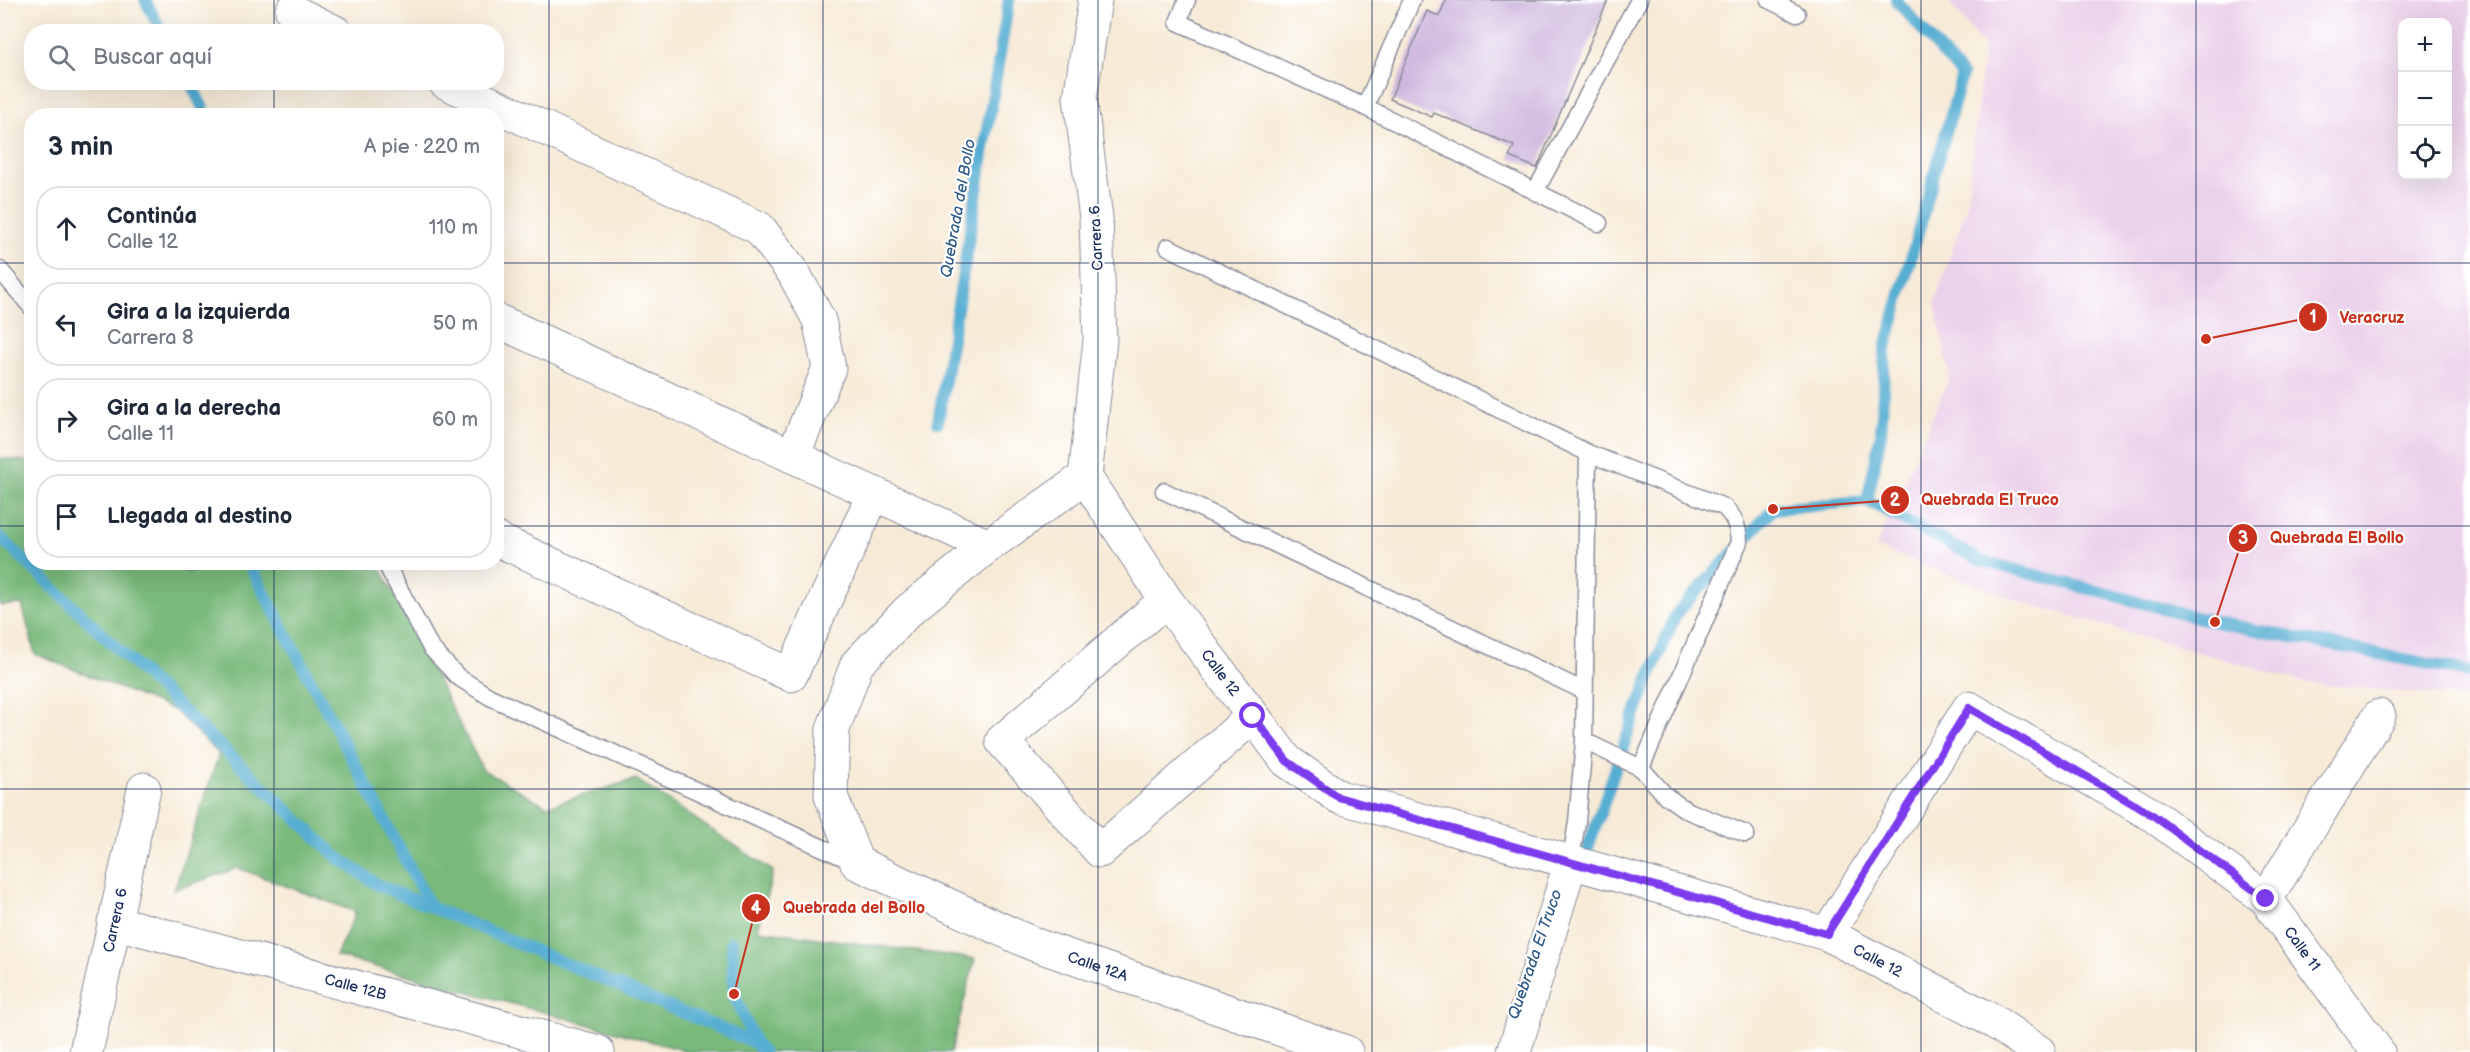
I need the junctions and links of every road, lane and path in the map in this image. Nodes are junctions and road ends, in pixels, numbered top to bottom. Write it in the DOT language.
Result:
graph roads {
  1 [pos="1095,0"];
  2 [pos="1187,0"];
  3 [pos="1412,0"];
  4 [pos="1639,0"];
  5 [pos="1769,0"];
  6 [pos="292,11"];
  7 [pos="1797,14"];
  8 [pos="319,24"];
  9 [pos="462,90"];
  10 [pos="1365,107"];
  11 [pos="501,108"];
  12 [pos="504,109"];
  13 [pos="1534,192"];
  14 [pos="1599,223"];
  15 [pos="1168,247"];
  16 [pos="0,270"];
  17 [pos="24,298"];
  18 [pos="504,324"];
  19 [pos="1588,453"];
  20 [pos="793,456"];
  21 [pos="1085,477"];
  22 [pos="1164,491"];
  23 [pos="873,493"];
  24 [pos="504,543"];
  25 [pos="988,546"];
  26 [pos="389,570"];
  27 [pos="1166,600"];
  28 [pos="1584,691"];
  29 [pos="1253,716"];
  30 [pos="2379,716"];
  31 [pos="1584,741"];
  32 [pos="1641,768"];
  33 [pos="144,789"];
  34 [pos="1746,834"];
  35 [pos="857,863"];
  36 [pos="1570,864"];
  37 [pos="2266,899"];
  38 [pos="114,922"];
  39 [pos="1827,934"];
  40 [pos="1264,1039"];
  41 [pos="86,1052"];
  42 [pos="598,1052"];
  43 [pos="1346,1052"];
  44 [pos="1514,1052"];
  45 [pos="2039,1052"];
  46 [pos="2378,1052"];
  1 -- 21 [label="street, Carrera 6"];
  2 -- 10 [label="lane"];
  3 -- 10 [label="lane"];
  4 -- 13 [label="lane"];
  5 -- 7 [label="lane"];
  6 -- 8 [label="street"];
  9 -- 11 [label="street"];
  10 -- 13 [label="lane"];
  12 -- 20 [label="street"];
  13 -- 14 [label="lane"];
  15 -- 19 [label="lane"];
  16 -- 17 [label="lane"];
  18 -- 20 [label="street"];
  19 -- 28 [label="lane"];
  19 -- 32 [label="lane"];
  20 -- 23 [label="street"];
  21 -- 25 [label="street"];
  21 -- 27 [label="street, Calle 12"];
  22 -- 28 [label="lane"];
  23 -- 24 [label="street"];
  23 -- 25 [label="street"];
  25 -- 35 [label="street"];
  26 -- 35 [label="lane"];
  27 -- 29 [label="street, Calle 12"];
  27 -- 29 [label="street"];
  28 -- 31 [label="lane"];
  29 -- 36 [label="street, Calle 12"];
  30 -- 37 [label="street"];
  31 -- 32 [label="lane"];
  31 -- 36 [label="lane"];
  32 -- 34 [label="lane"];
  33 -- 38 [label="street, Carrera 6"];
  35 -- 40 [label="street, Calle 12A"];
  36 -- 39 [label="street, Calle 12"];
  36 -- 44 [label="street"];
  37 -- 39 [label="street, Calle 11"];
  37 -- 46 [label="street, Calle 11"];
  38 -- 41 [label="street, Carrera 6"];
  38 -- 42 [label="street, Calle 12B"];
  39 -- 45 [label="street, Calle 12"];
  40 -- 43 [label="street, Calle 12A"];
}
